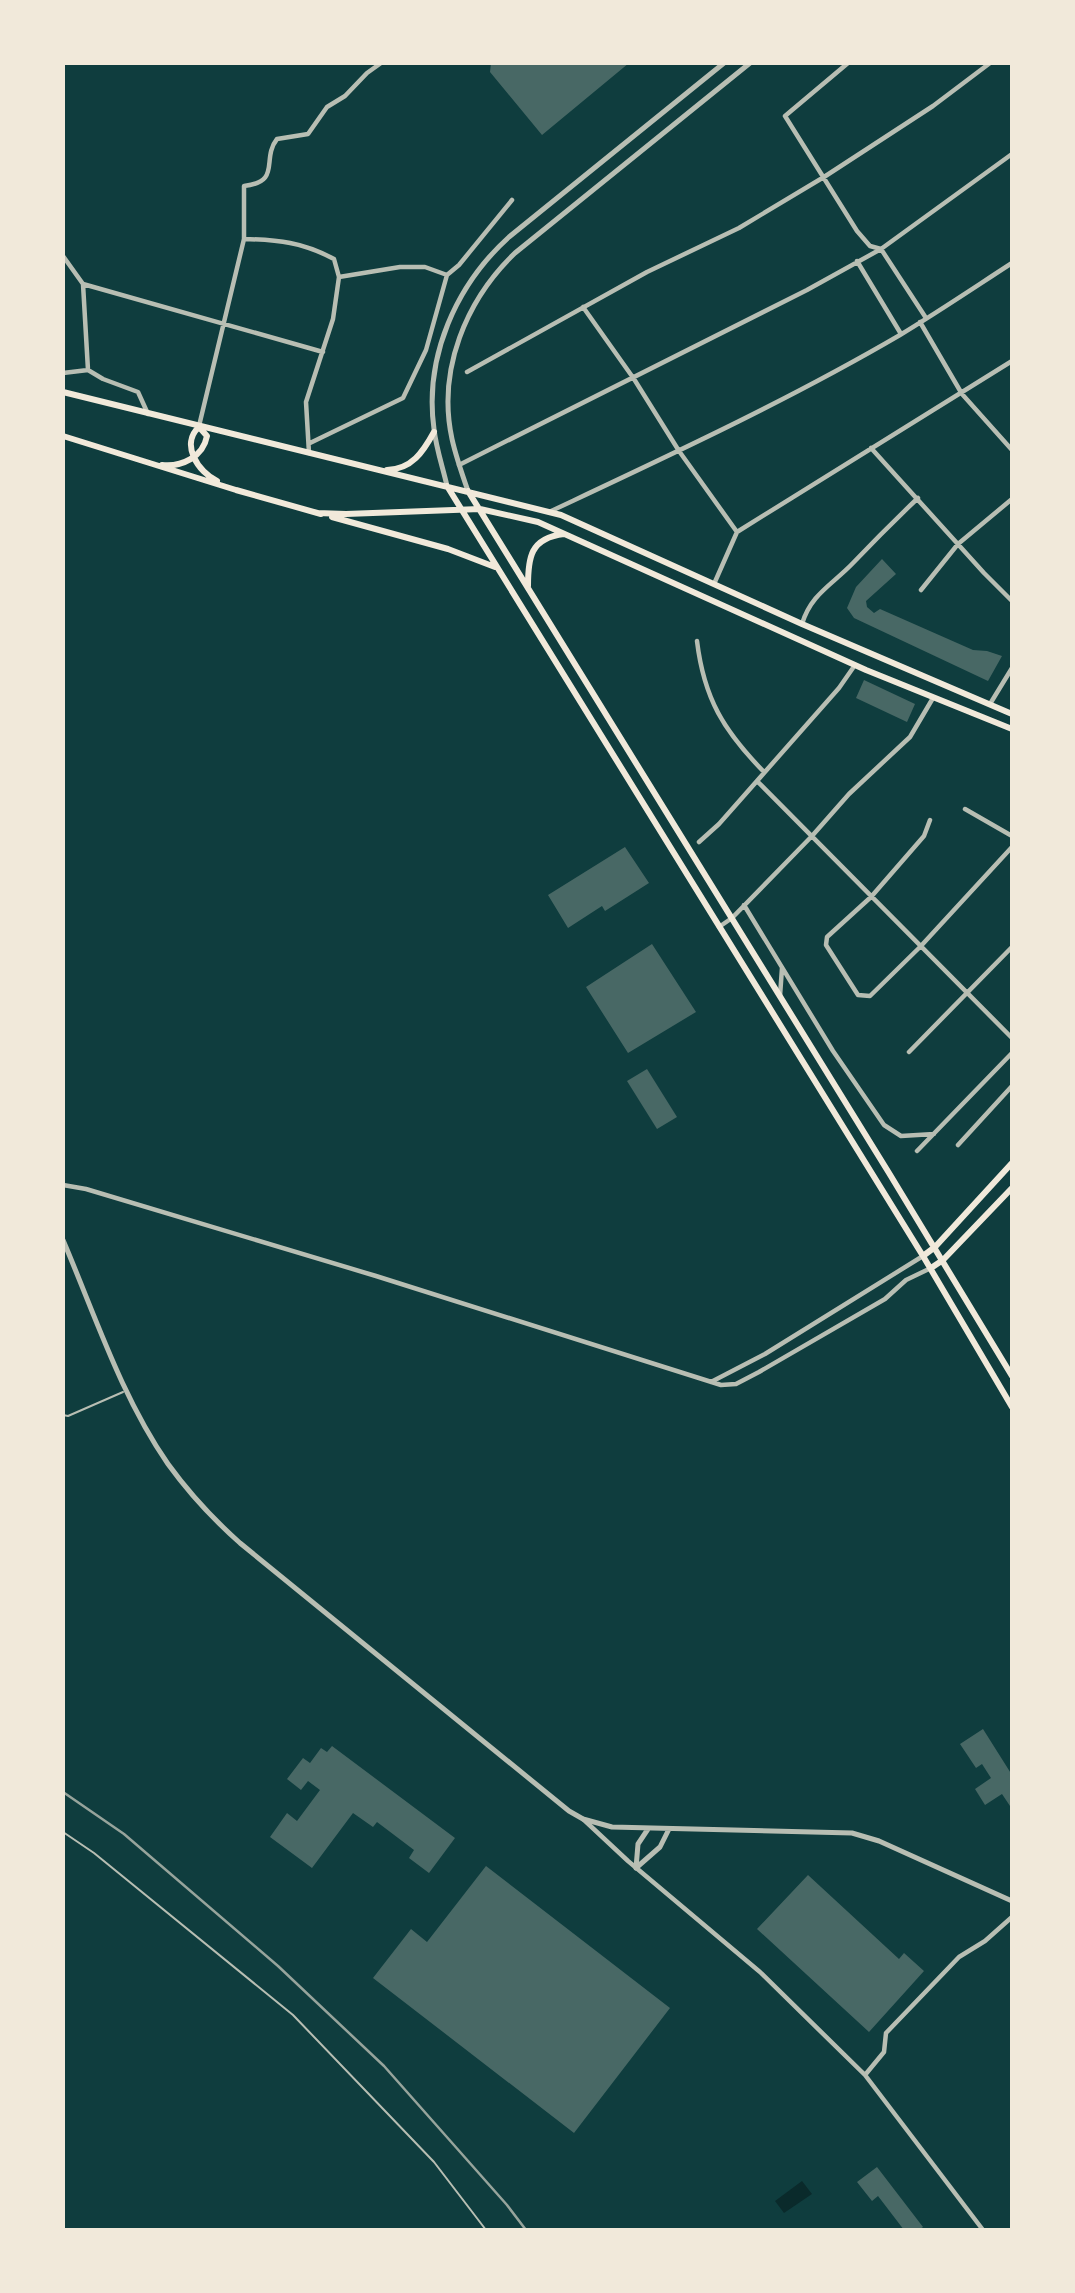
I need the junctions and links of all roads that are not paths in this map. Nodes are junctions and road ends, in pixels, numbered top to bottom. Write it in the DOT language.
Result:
graph roads {
  1 [pos="381,63"];
  2 [pos="724,63"];
  3 [pos="750,63"];
  4 [pos="848,63"];
  5 [pos="990,63"];
  6 [pos="1012,153"];
  7 [pos="824,177"];
  8 [pos="512,200"];
  9 [pos="244,239"];
  10 [pos="881,250"];
  11 [pos="63,256"];
  12 [pos="857,261"];
  13 [pos="1012,263"];
  14 [pos="447,275"];
  15 [pos="339,277"];
  16 [pos="83,284"];
  17 [pos="583,307"];
  18 [pos="926,318"];
  19 [pos="920,322"];
  20 [pos="223,323"];
  21 [pos="901,334"];
  22 [pos="323,352"];
  23 [pos="1012,361"];
  24 [pos="88,370"];
  25 [pos="467,372"];
  26 [pos="63,373"];
  27 [pos="634,379"];
  28 [pos="63,392"];
  29 [pos="962,394"];
  30 [pos="148,414"];
  31 [pos="199,427"];
  32 [pos="434,432"];
  33 [pos="63,436"];
  34 [pos="310,443"];
  35 [pos="871,448"];
  36 [pos="1012,450"];
  37 [pos="679,451"];
  38 [pos="309,454"];
  39 [pos="194,458"];
  40 [pos="139,461"];
  41 [pos="459,465"];
  42 [pos="377,470"];
  43 [pos="447,486"];
  44 [pos="236,491"];
  45 [pos="468,491"];
  46 [pos="918,498"];
  47 [pos="1012,499"];
  48 [pos="460,509"];
  49 [pos="480,509"];
  50 [pos="549,512"];
  51 [pos="317,513"];
  52 [pos="737,533"];
  53 [pos="567,534"];
  54 [pos="958,544"];
  55 [pos="497,568"];
  56 [pos="714,583"];
  57 [pos="528,588"];
  58 [pos="921,590"];
  59 [pos="1012,601"];
  60 [pos="802,624"];
  61 [pos="697,641"];
  62 [pos="855,665"];
  63 [pos="1012,668"];
  64 [pos="933,698"];
  65 [pos="990,704"];
  66 [pos="1012,714"];
  67 [pos="1012,729"];
  68 [pos="764,772"];
  69 [pos="757,781"];
  70 [pos="965,809"];
  71 [pos="930,820"];
  72 [pos="812,836"];
  73 [pos="1012,836"];
  74 [pos="699,842"];
  75 [pos="1012,847"];
  76 [pos="871,897"];
  77 [pos="744,905"];
  78 [pos="732,918"];
  79 [pos="719,927"];
  80 [pos="920,947"];
  81 [pos="1012,947"];
  82 [pos="782,968"];
  83 [pos="967,994"];
  84 [pos="780,997"];
  85 [pos="1012,1038"];
  86 [pos="909,1052"];
  87 [pos="1012,1053"];
  88 [pos="1012,1086"];
  89 [pos="934,1134"];
  90 [pos="958,1145"];
  91 [pos="916,1151"];
  92 [pos="1012,1163"];
  93 [pos="63,1185"];
  94 [pos="1012,1188"];
  95 [pos="63,1240"];
  96 [pos="934,1247"];
  97 [pos="923,1256"];
  98 [pos="943,1260"];
  99 [pos="931,1268"];
  100 [pos="1012,1376"];
  101 [pos="710,1382"];
  102 [pos="127,1390"];
  103 [pos="1012,1407"];
  104 [pos="63,1415"];
  105 [pos="583,1819"];
  106 [pos="649,1828"];
  107 [pos="669,1829"];
  108 [pos="63,1832"];
  109 [pos="636,1868"];
  110 [pos="1012,1901"];
  111 [pos="1012,1917"];
  112 [pos="865,2075"];
  113 [pos="486,2230"];
  114 [pos="984,2230"];
  1 -- 9 [label="street"];
  2 -- 32 [label="street"];
  3 -- 41 [label="street"];
  4 -- 7 [label="street"];
  5 -- 7 [label="street"];
  6 -- 10 [label="street"];
  7 -- 10 [label="street"];
  7 -- 17 [label="street"];
  8 -- 14 [label="street"];
  9 -- 15 [label="street"];
  9 -- 20 [label="street"];
  10 -- 12 [label="street"];
  10 -- 18 [label="street"];
  11 -- 16 [label="street"];
  12 -- 21 [label="street"];
  12 -- 27 [label="street"];
  13 -- 18 [label="street"];
  14 -- 15 [label="street"];
  14 -- 34 [label="street"];
  15 -- 22 [label="street"];
  16 -- 20 [label="street"];
  16 -- 24 [label="street"];
  17 -- 25 [label="street"];
  17 -- 27 [label="street"];
  18 -- 19 [label="street"];
  19 -- 21 [label="street"];
  19 -- 29 [label="street"];
  20 -- 22 [label="street"];
  20 -- 31 [label="street"];
  21 -- 37 [label="street"];
  22 -- 34 [label="street"];
  23 -- 29 [label="street"];
  24 -- 26 [label="street"];
  24 -- 30 [label="street"];
  27 -- 37 [label="street"];
  27 -- 41 [label="street"];
  28 -- 30 [label="main road"];
  29 -- 35 [label="street"];
  29 -- 36 [label="street"];
  30 -- 31 [label="main road"];
  31 -- 38 [label="main road"];
  31 -- 39 [label="main road"];
  31 -- 39 [label="main road"];
  32 -- 42 [label="main road"];
  32 -- 43 [label="street"];
  33 -- 40 [label="main road"];
  34 -- 38 [label="street"];
  35 -- 46 [label="street"];
  35 -- 52 [label="street"];
  37 -- 50 [label="street"];
  37 -- 52 [label="street"];
  38 -- 42 [label="main road"];
  39 -- 40 [label="main road"];
  39 -- 44 [label="main road"];
  40 -- 44 [label="main road"];
  41 -- 45 [label="street"];
  42 -- 43 [label="main road"];
  43 -- 45 [label="main road"];
  43 -- 48 [label="main road"];
  44 -- 51 [label="main road"];
  45 -- 49 [label="main road"];
  45 -- 50 [label="main road"];
  46 -- 54 [label="street"];
  46 -- 60 [label="street"];
  47 -- 54 [label="street"];
  48 -- 49 [label="main road"];
  48 -- 51 [label="main road"];
  48 -- 55 [label="main road"];
  49 -- 53 [label="main road"];
  49 -- 57 [label="main road"];
  50 -- 56 [label="main road"];
  51 -- 55 [label="main road"];
  52 -- 56 [label="street"];
  53 -- 57 [label="main road"];
  53 -- 62 [label="main road"];
  54 -- 58 [label="street"];
  54 -- 59 [label="street"];
  55 -- 79 [label="main road"];
  56 -- 60 [label="main road"];
  57 -- 78 [label="main road"];
  60 -- 65 [label="main road"];
  61 -- 68 [label="street"];
  62 -- 64 [label="main road"];
  62 -- 68 [label="street"];
  63 -- 65 [label="street"];
  64 -- 67 [label="main road"];
  64 -- 72 [label="street"];
  65 -- 66 [label="main road"];
  68 -- 69 [label="street"];
  69 -- 72 [label="street"];
  69 -- 74 [label="street"];
  70 -- 73 [label="street"];
  71 -- 76 [label="street"];
  72 -- 76 [label="street"];
  72 -- 77 [label="street"];
  75 -- 80 [label="street"];
  76 -- 80 [label="street"];
  76 -- 80 [label="street"];
  77 -- 78 [label="street"];
  77 -- 82 [label="street"];
  78 -- 79 [label="street"];
  78 -- 84 [label="main road"];
  79 -- 97 [label="main road"];
  80 -- 83 [label="street"];
  81 -- 83 [label="street"];
  82 -- 84 [label="street"];
  82 -- 89 [label="street"];
  83 -- 85 [label="street"];
  83 -- 86 [label="street"];
  84 -- 96 [label="main road"];
  87 -- 89 [label="street"];
  88 -- 90 [label="street"];
  89 -- 91 [label="street"];
  92 -- 96 [label="main road"];
  93 -- 101 [label="street"];
  94 -- 98 [label="main road"];
  95 -- 102 [label="street"];
  96 -- 97 [label="main road"];
  96 -- 98 [label="main road"];
  97 -- 99 [label="main road"];
  97 -- 101 [label="street"];
  98 -- 99 [label="main road"];
  98 -- 100 [label="main road"];
  99 -- 101 [label="street"];
  99 -- 103 [label="main road"];
  102 -- 104 [label="lane"];
  102 -- 105 [label="street"];
  105 -- 106 [label="street"];
  105 -- 109 [label="street"];
  106 -- 107 [label="street"];
  106 -- 109 [label="street"];
  107 -- 109 [label="street"];
  107 -- 110 [label="street"];
  108 -- 113 [label="lane"];
  109 -- 112 [label="street"];
  111 -- 112 [label="street"];
  112 -- 114 [label="street"];
}
